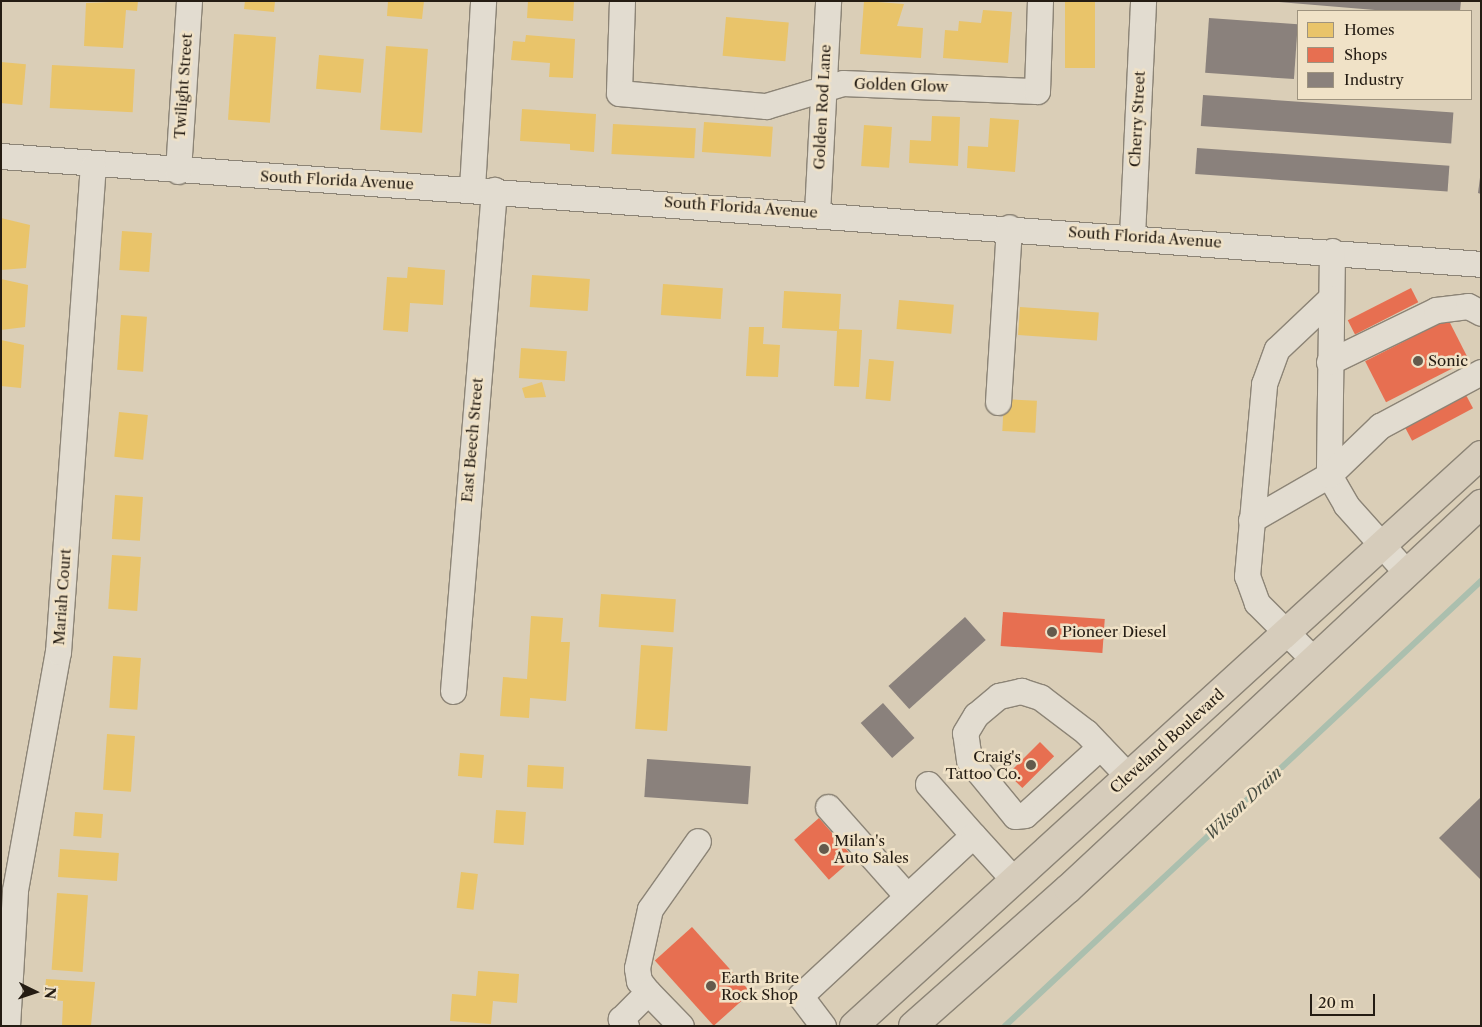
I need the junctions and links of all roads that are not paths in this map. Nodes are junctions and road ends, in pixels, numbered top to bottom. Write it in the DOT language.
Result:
graph roads {
  1 [pos="189,1"];
  2 [pos="483,1"];
  3 [pos="622,1"];
  4 [pos="828,1"];
  5 [pos="1040,1"];
  6 [pos="1143,1"];
  7 [pos="823,89"];
  8 [pos="1,156"];
  9 [pos="93,166"];
  10 [pos="178,171"];
  11 [pos="483,189"];
  12 [pos="817,213"];
  13 [pos="1009,227"];
  14 [pos="1132,236"];
  15 [pos="1332,251"];
  16 [pos="1481,264"];
  17 [pos="1331,298"];
  18 [pos="1481,313"];
  19 [pos="1329,362"];
  20 [pos="1481,372"];
  21 [pos="998,402"];
  22 [pos="1481,455"];
  23 [pos="1329,475"];
  24 [pos="1481,504"];
  25 [pos="1251,520"];
  26 [pos="1381,546"];
  27 [pos="1407,573"];
  28 [pos="1286,632"];
  29 [pos="1314,660"];
  30 [pos="453,690"];
  31 [pos="1100,747"];
  32 [pos="1128,776"];
  33 [pos="928,784"];
  34 [pos="828,807"];
  35 [pos="973,835"];
  36 [pos="698,841"];
  37 [pos="1014,880"];
  38 [pos="906,895"];
  39 [pos="648,992"];
  40 [pos="7,1026"];
  41 [pos="626,1026"];
  42 [pos="681,1026"];
  43 [pos="823,1026"];
  44 [pos="854,1026"];
  45 [pos="913,1026"];
  1 -- 10 [label="street, Twilight Street"];
  2 -- 11 [label="street, East Beech Street"];
  3 -- 7 [label="street, Golden Glow"];
  4 -- 7 [label="street, Golden Rod Lane"];
  5 -- 7 [label="street, Golden Glow"];
  6 -- 14 [label="street, Cherry Street"];
  7 -- 12 [label="street, Golden Rod Lane"];
  8 -- 9 [label="street, South Florida Avenue"];
  9 -- 10 [label="street, South Florida Avenue"];
  9 -- 40 [label="street, Mariah Court"];
  10 -- 11 [label="street, South Florida Avenue"];
  11 -- 12 [label="street, South Florida Avenue"];
  11 -- 30 [label="street, East Beech Street"];
  12 -- 13 [label="street, South Florida Avenue"];
  13 -- 14 [label="street, South Florida Avenue"];
  13 -- 21 [label="street"];
  14 -- 15 [label="street, South Florida Avenue"];
  15 -- 16 [label="street, South Florida Avenue"];
  15 -- 17 [label="street"];
  17 -- 19 [label="street"];
  17 -- 25 [label="street"];
  18 -- 19 [label="street"];
  19 -- 23 [label="street"];
  20 -- 23 [label="street"];
  22 -- 26 [label="main road, Cleveland Boulevard"];
  23 -- 25 [label="street"];
  23 -- 26 [label="street"];
  24 -- 27 [label="main road"];
  25 -- 28 [label="street"];
  26 -- 27 [label="street"];
  26 -- 28 [label="main road, Cleveland Boulevard"];
  27 -- 29 [label="main road"];
  28 -- 29 [label="street"];
  28 -- 32 [label="main road, Cleveland Boulevard"];
  29 -- 45 [label="main road"];
  31 -- 31 [label="street"];
  31 -- 32 [label="street"];
  32 -- 37 [label="main road, Cleveland Boulevard"];
  33 -- 35 [label="street"];
  34 -- 38 [label="street"];
  35 -- 37 [label="street"];
  35 -- 38 [label="street"];
  36 -- 39 [label="street"];
  37 -- 44 [label="main road, Cleveland Boulevard"];
  38 -- 43 [label="street"];
  39 -- 41 [label="street"];
  39 -- 42 [label="street"];
}
